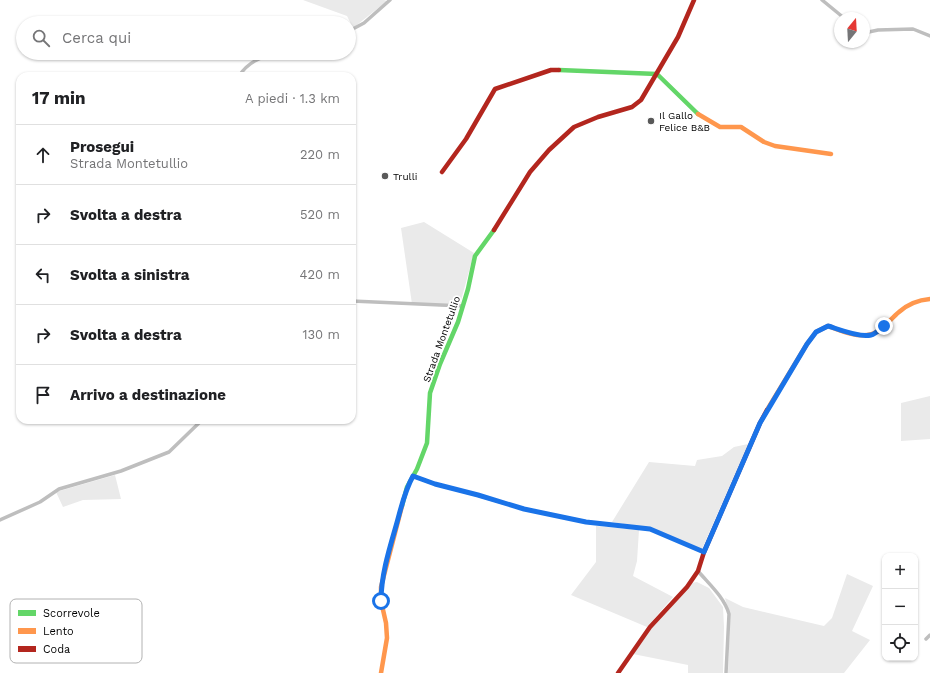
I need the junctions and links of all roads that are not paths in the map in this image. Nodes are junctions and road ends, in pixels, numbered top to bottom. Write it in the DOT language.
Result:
graph roads {
  1 [pos="390,0"];
  2 [pos="694,0"];
  3 [pos="822,0"];
  4 [pos="837,12"];
  5 [pos="356,27"];
  6 [pos="870,32"];
  7 [pos="930,36"];
  8 [pos="256,60"];
  9 [pos="241,72"];
  10 [pos="657,74"];
  11 [pos="831,154"];
  12 [pos="442,172"];
  13 [pos="930,299"];
  14 [pos="356,301"];
  15 [pos="463,306"];
  16 [pos="198,424"];
  17 [pos="413,476"];
  18 [pos="0,520"];
  19 [pos="704,552"];
  20 [pos="698,570"];
  21 [pos="930,635"];
  22 [pos="926,639"];
  23 [pos="381,673"];
  24 [pos="618,673"];
  25 [pos="726,673"];
  1 -- 5 [label="street"];
  2 -- 10 [label="street, Strada Montetullio"];
  3 -- 4 [label="street"];
  6 -- 7 [label="street"];
  8 -- 9 [label="street"];
  10 -- 11 [label="street"];
  10 -- 12 [label="street"];
  10 -- 15 [label="street, Strada Montetullio"];
  13 -- 19 [label="street"];
  14 -- 15 [label="street"];
  15 -- 17 [label="street, Strada Montetullio"];
  16 -- 18 [label="street"];
  17 -- 19 [label="street"];
  17 -- 23 [label="street, Strada Montetullio"];
  19 -- 20 [label="street"];
  20 -- 24 [label="street"];
  20 -- 25 [label="street"];
  21 -- 22 [label="street"];
}
